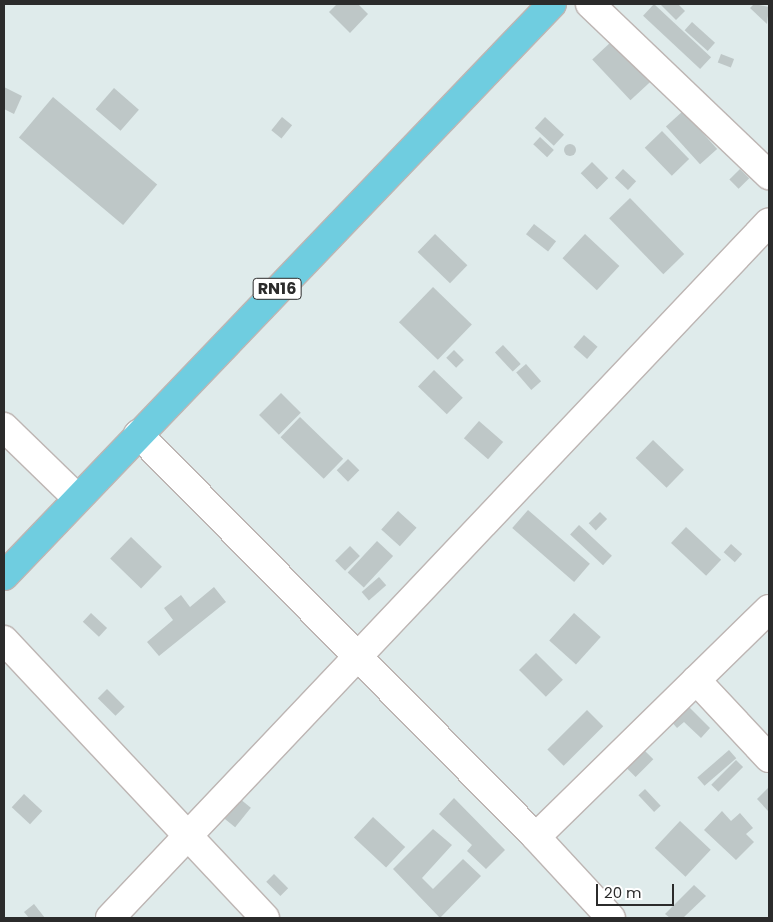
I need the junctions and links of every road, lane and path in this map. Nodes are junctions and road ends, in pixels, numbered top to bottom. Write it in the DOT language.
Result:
graph roads {
  1 [pos="552,4"];
  2 [pos="590,4"];
  3 [pos="769,175"];
  4 [pos="769,222"];
  5 [pos="4,427"];
  6 [pos="138,434"];
  7 [pos="77,498"];
  8 [pos="4,576"];
  9 [pos="769,609"];
  10 [pos="4,640"];
  11 [pos="358,657"];
  12 [pos="696,680"];
  13 [pos="769,758"];
  14 [pos="187,837"];
  15 [pos="536,837"];
  16 [pos="110,918"];
  17 [pos="265,918"];
  18 [pos="611,918"];
  1 -- 6 [label="main road, RN16"];
  2 -- 3 [label="street"];
  4 -- 11 [label="street"];
  5 -- 7 [label="street"];
  6 -- 7 [label="main road, RN16"];
  6 -- 11 [label="street"];
  7 -- 8 [label="main road, RN16"];
  9 -- 12 [label="street"];
  10 -- 14 [label="street"];
  11 -- 14 [label="street"];
  11 -- 15 [label="street"];
  12 -- 13 [label="street"];
  12 -- 15 [label="street"];
  14 -- 16 [label="street"];
  14 -- 17 [label="street"];
  15 -- 18 [label="street"];
}
